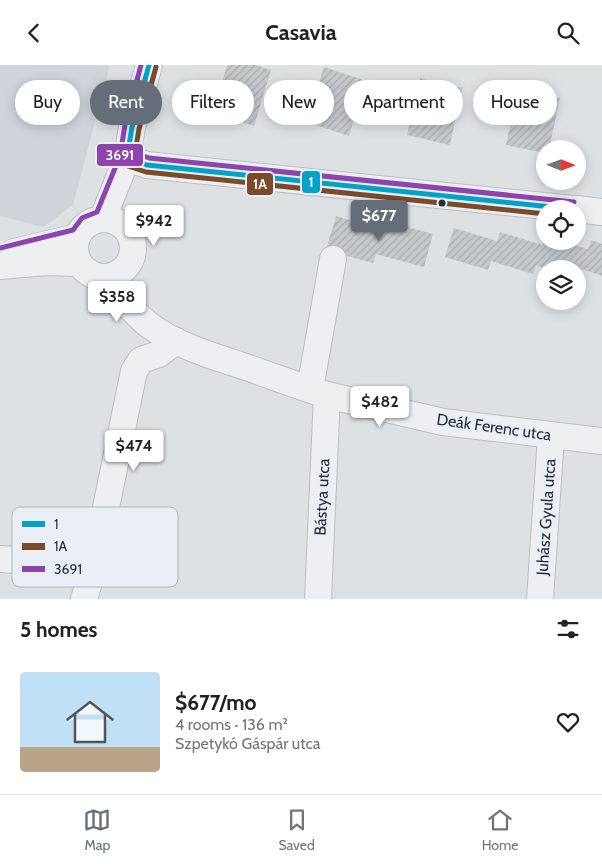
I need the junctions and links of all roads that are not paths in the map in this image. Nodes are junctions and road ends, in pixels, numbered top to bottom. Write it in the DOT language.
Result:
graph roads {
  1 [pos="149,65"];
  2 [pos="127,158"];
  3 [pos="536,205"];
  4 [pos="586,210"];
  5 [pos="602,212"];
  6 [pos="115,223"];
  7 [pos="78,250"];
  8 [pos="0,256"];
  9 [pos="333,259"];
  10 [pos="128,265"];
  11 [pos="0,266"];
  12 [pos="104,277"];
  13 [pos="168,337"];
  14 [pos="319,392"];
  15 [pos="551,435"];
  16 [pos="602,441"];
  17 [pos="106,507"];
  18 [pos="88,587"];
  19 [pos="84,599"];
  20 [pos="318,599"];
  21 [pos="540,599"];
  1 -- 2 [label="street"];
  2 -- 3 [label="street"];
  2 -- 6 [label="street"];
  4 -- 5 [label="street"];
  6 -- 7 [label="street"];
  6 -- 10 [label="street"];
  7 -- 8 [label="street"];
  7 -- 11 [label="street"];
  7 -- 12 [label="street"];
  9 -- 14 [label="street, Bástya utca"];
  10 -- 12 [label="street"];
  10 -- 13 [label="street"];
  12 -- 13 [label="street, Deák Ferenc utca"];
  13 -- 14 [label="street, Deák Ferenc utca"];
  13 -- 17 [label="street"];
  14 -- 15 [label="street, Deák Ferenc utca"];
  14 -- 20 [label="street, Bástya utca"];
  15 -- 16 [label="street, Deák Ferenc utca"];
  15 -- 21 [label="street, Juhász Gyula utca"];
  18 -- 19 [label="street"];
}
